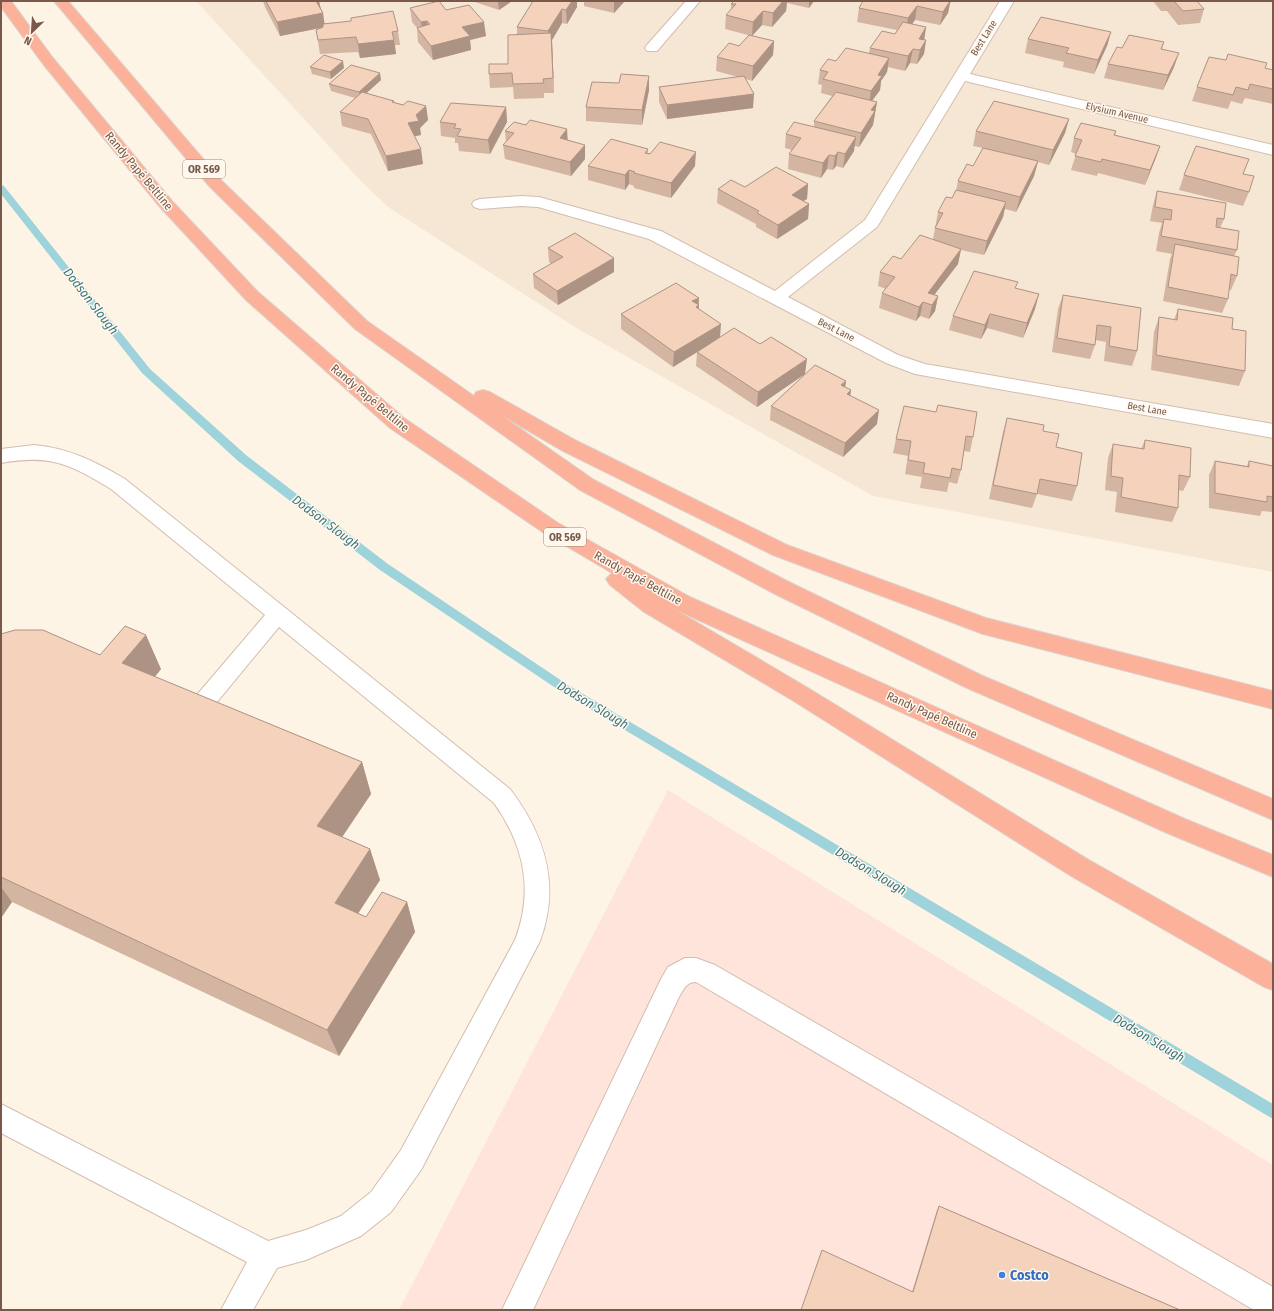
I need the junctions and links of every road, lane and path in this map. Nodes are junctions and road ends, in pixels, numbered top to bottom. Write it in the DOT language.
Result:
graph roads {
  1 [pos="4,1"];
  2 [pos="61,1"];
  3 [pos="693,1"];
  4 [pos="1007,1"];
  5 [pos="652,48"];
  6 [pos="961,76"];
  7 [pos="1273,150"];
  8 [pos="480,204"];
  9 [pos="775,299"];
  10 [pos="361,324"];
  11 [pos="1273,431"];
  12 [pos="1,456"];
  13 [pos="551,528"];
  14 [pos="278,614"];
  15 [pos="1273,700"];
  16 [pos="204,702"];
  17 [pos="1273,810"];
  18 [pos="1273,866"];
  19 [pos="1273,978"];
  20 [pos="1,1118"];
  21 [pos="267,1256"];
  22 [pos="1273,1304"];
  23 [pos="236,1310"];
  24 [pos="517,1310"];
  1 -- 13 [label="highway, Randy Papé Beltline / OR 569"];
  2 -- 10 [label="highway, OR 569"];
  3 -- 5 [label="street"];
  4 -- 6 [label="street, Best Lane"];
  6 -- 7 [label="street, Elysium Avenue"];
  6 -- 9 [label="street, Best Lane"];
  8 -- 9 [label="street"];
  9 -- 11 [label="street, Best Lane"];
  10 -- 15 [label="highway"];
  10 -- 17 [label="highway, OR 569"];
  12 -- 14 [label="street"];
  13 -- 18 [label="highway, Randy Papé Beltline / OR 569"];
  13 -- 19 [label="highway"];
  14 -- 16 [label="street"];
  14 -- 21 [label="street"];
  20 -- 21 [label="street"];
  21 -- 23 [label="street"];
  22 -- 24 [label="street"];
}
